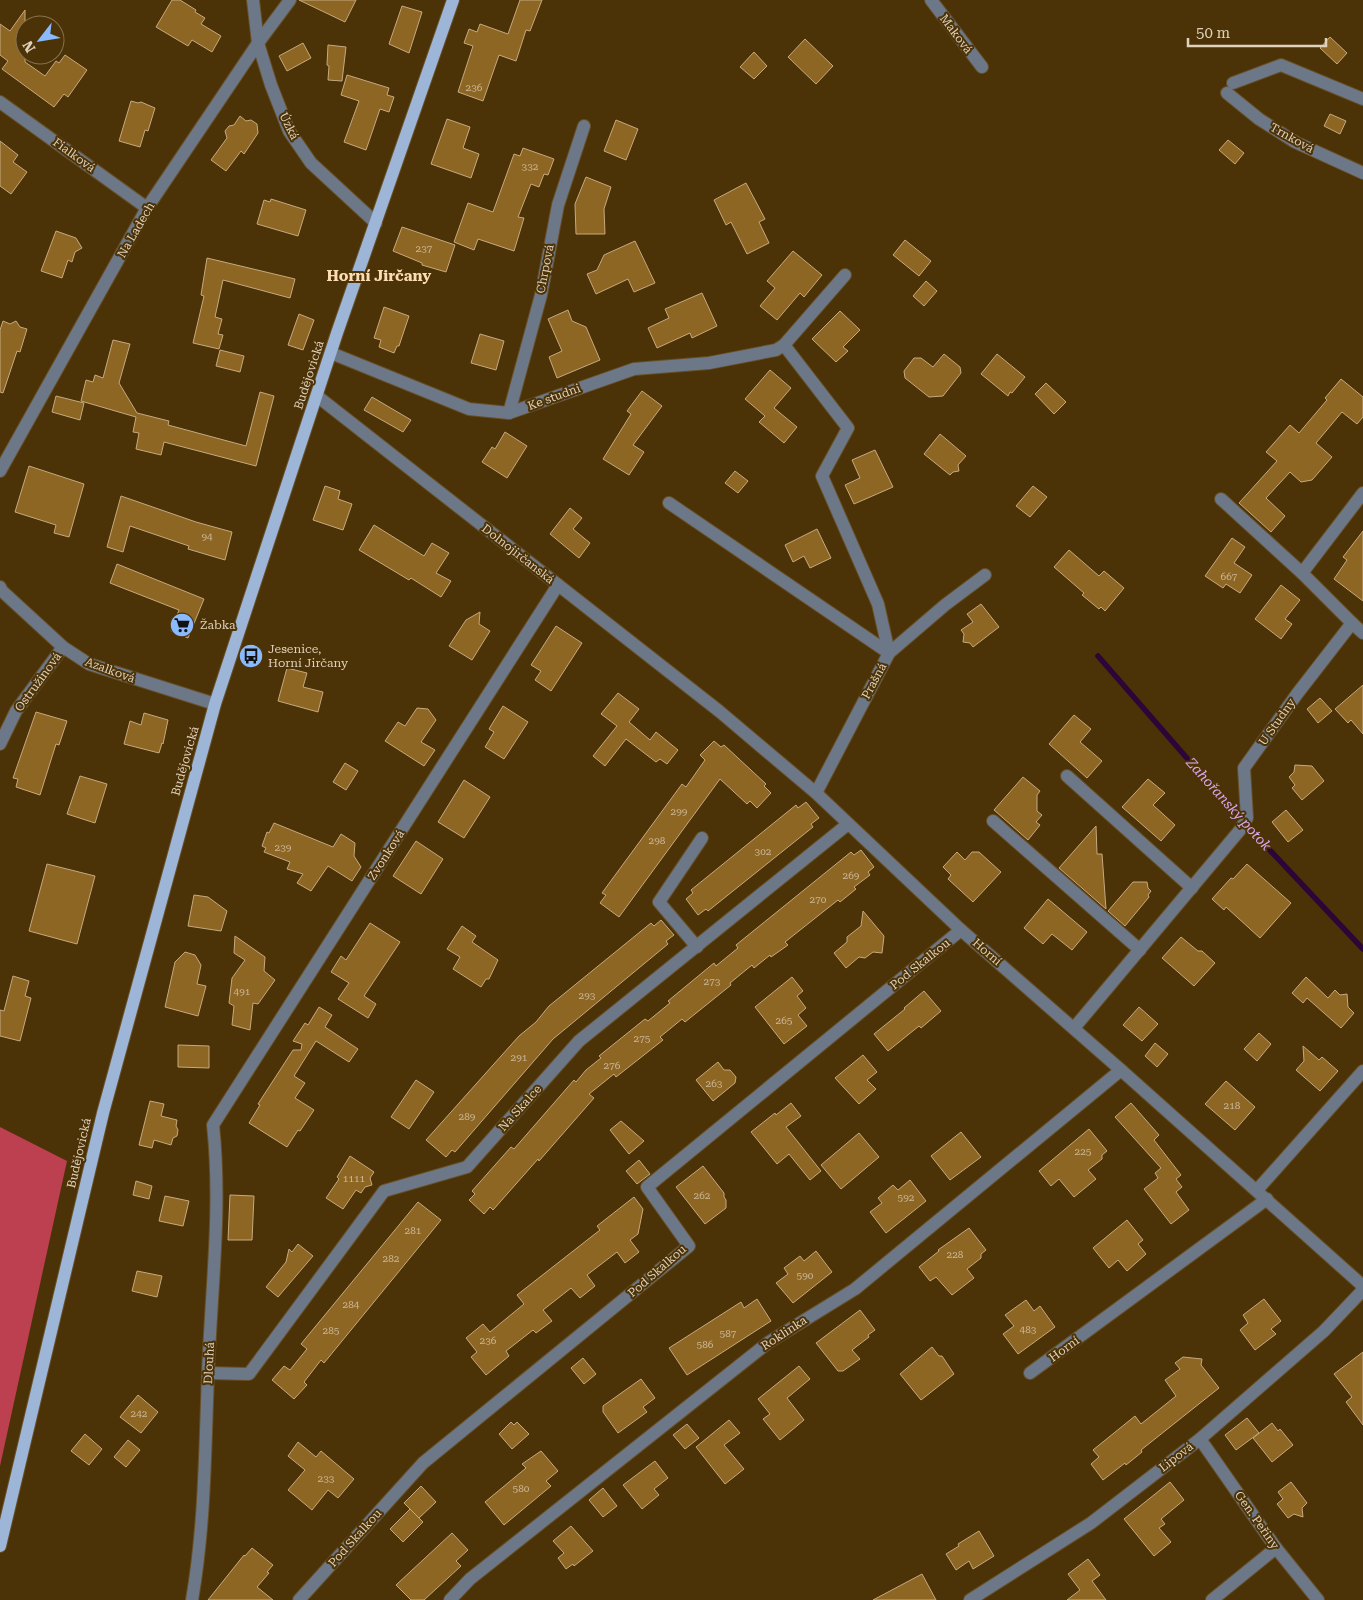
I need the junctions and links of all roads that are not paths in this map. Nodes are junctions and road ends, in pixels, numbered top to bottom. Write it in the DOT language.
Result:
graph roads {
  1 [pos="253,0"];
  2 [pos="290,0"];
  3 [pos="453,0"];
  4 [pos="931,0"];
  5 [pos="258,43"];
  6 [pos="982,67"];
  7 [pos="1363,99"];
  8 [pos="0,102"];
  9 [pos="584,126"];
  10 [pos="1363,173"];
  11 [pos="147,208"];
  12 [pos="376,223"];
  13 [pos="845,275"];
  14 [pos="784,345"];
  15 [pos="330,353"];
  16 [pos="317,396"];
  17 [pos="509,413"];
  18 [pos="0,471"];
  19 [pos="1363,492"];
  20 [pos="1221,499"];
  21 [pos="669,504"];
  22 [pos="1302,573"];
  23 [pos="985,574"];
  24 [pos="558,585"];
  25 [pos="1,591"];
  26 [pos="1352,623"];
  27 [pos="1363,633"];
  28 [pos="63,648"];
  29 [pos="889,653"];
  30 [pos="215,704"];
  31 [pos="719,711"];
  32 [pos="0,744"];
  33 [pos="1067,776"];
  34 [pos="816,793"];
  35 [pos="993,821"];
  36 [pos="848,824"];
  37 [pos="702,838"];
  38 [pos="1192,888"];
  39 [pos="961,930"];
  40 [pos="696,947"];
  41 [pos="1140,950"];
  42 [pos="1074,1028"];
  43 [pos="1121,1070"];
  44 [pos="1363,1071"];
  45 [pos="213,1125"];
  46 [pos="1257,1190"];
  47 [pos="1267,1199"];
  48 [pos="1363,1286"];
  49 [pos="1363,1290"];
  50 [pos="208,1373"];
  51 [pos="1030,1374"];
  52 [pos="1200,1438"];
  53 [pos="0,1546"];
  54 [pos="1276,1548"];
  55 [pos="192,1600"];
  56 [pos="298,1600"];
  57 [pos="450,1600"];
  58 [pos="970,1600"];
  59 [pos="1212,1600"];
  60 [pos="1318,1600"];
  1 -- 5 [label="street, Úzká"];
  2 -- 5 [label="street, Na Ladech"];
  3 -- 12 [label="main road, Budějovická"];
  4 -- 6 [label="street, Maková"];
  5 -- 11 [label="street, Na Ladech"];
  5 -- 12 [label="street, Úzká"];
  7 -- 10 [label="street, Trnková"];
  8 -- 11 [label="street, Fialková"];
  9 -- 17 [label="street, Chrpová"];
  11 -- 18 [label="street, Na Ladech"];
  12 -- 15 [label="main road, Budějovická"];
  13 -- 14 [label="street, Ke studni"];
  14 -- 17 [label="street, Ke studni"];
  14 -- 29 [label="street"];
  15 -- 16 [label="main road, Budějovická"];
  15 -- 17 [label="street, Ke studni"];
  16 -- 24 [label="street, Dolnojirčanská"];
  16 -- 30 [label="main road, Budějovická"];
  19 -- 22 [label="street"];
  20 -- 22 [label="street"];
  21 -- 29 [label="street"];
  22 -- 26 [label="street"];
  23 -- 29 [label="street, Prašná"];
  24 -- 31 [label="street, Dolnojirčanská"];
  24 -- 45 [label="street, Zvonková"];
  25 -- 28 [label="street, Azalková"];
  26 -- 27 [label="street"];
  26 -- 38 [label="street, U Studny"];
  28 -- 30 [label="street, Azalková"];
  28 -- 32 [label="street, Ostružinová"];
  29 -- 34 [label="street, Prašná"];
  30 -- 53 [label="main road, Budějovická"];
  31 -- 34 [label="street, Horní"];
  33 -- 38 [label="street"];
  34 -- 36 [label="street, Horní"];
  35 -- 41 [label="street"];
  36 -- 39 [label="street, Horní"];
  36 -- 40 [label="street, Na Skalce"];
  37 -- 40 [label="street"];
  38 -- 41 [label="street, U Studny"];
  39 -- 42 [label="street, Horní"];
  39 -- 56 [label="street, Pod Skalkou"];
  40 -- 50 [label="street, Na Skalce"];
  41 -- 42 [label="street, U Studny"];
  42 -- 43 [label="street, Horní"];
  43 -- 46 [label="street, Horní"];
  43 -- 57 [label="street, Roklinka"];
  44 -- 46 [label="street"];
  45 -- 50 [label="street, Dlouhá"];
  46 -- 47 [label="street, Horní"];
  47 -- 48 [label="street, Horní"];
  47 -- 51 [label="street, Horní"];
  49 -- 52 [label="street, Lipová"];
  50 -- 55 [label="street, Dlouhá"];
  52 -- 54 [label="street, Gen. Peřiny"];
  52 -- 58 [label="street, Lipová"];
  54 -- 59 [label="street"];
  54 -- 60 [label="street, Gen. Peřiny"];
}
